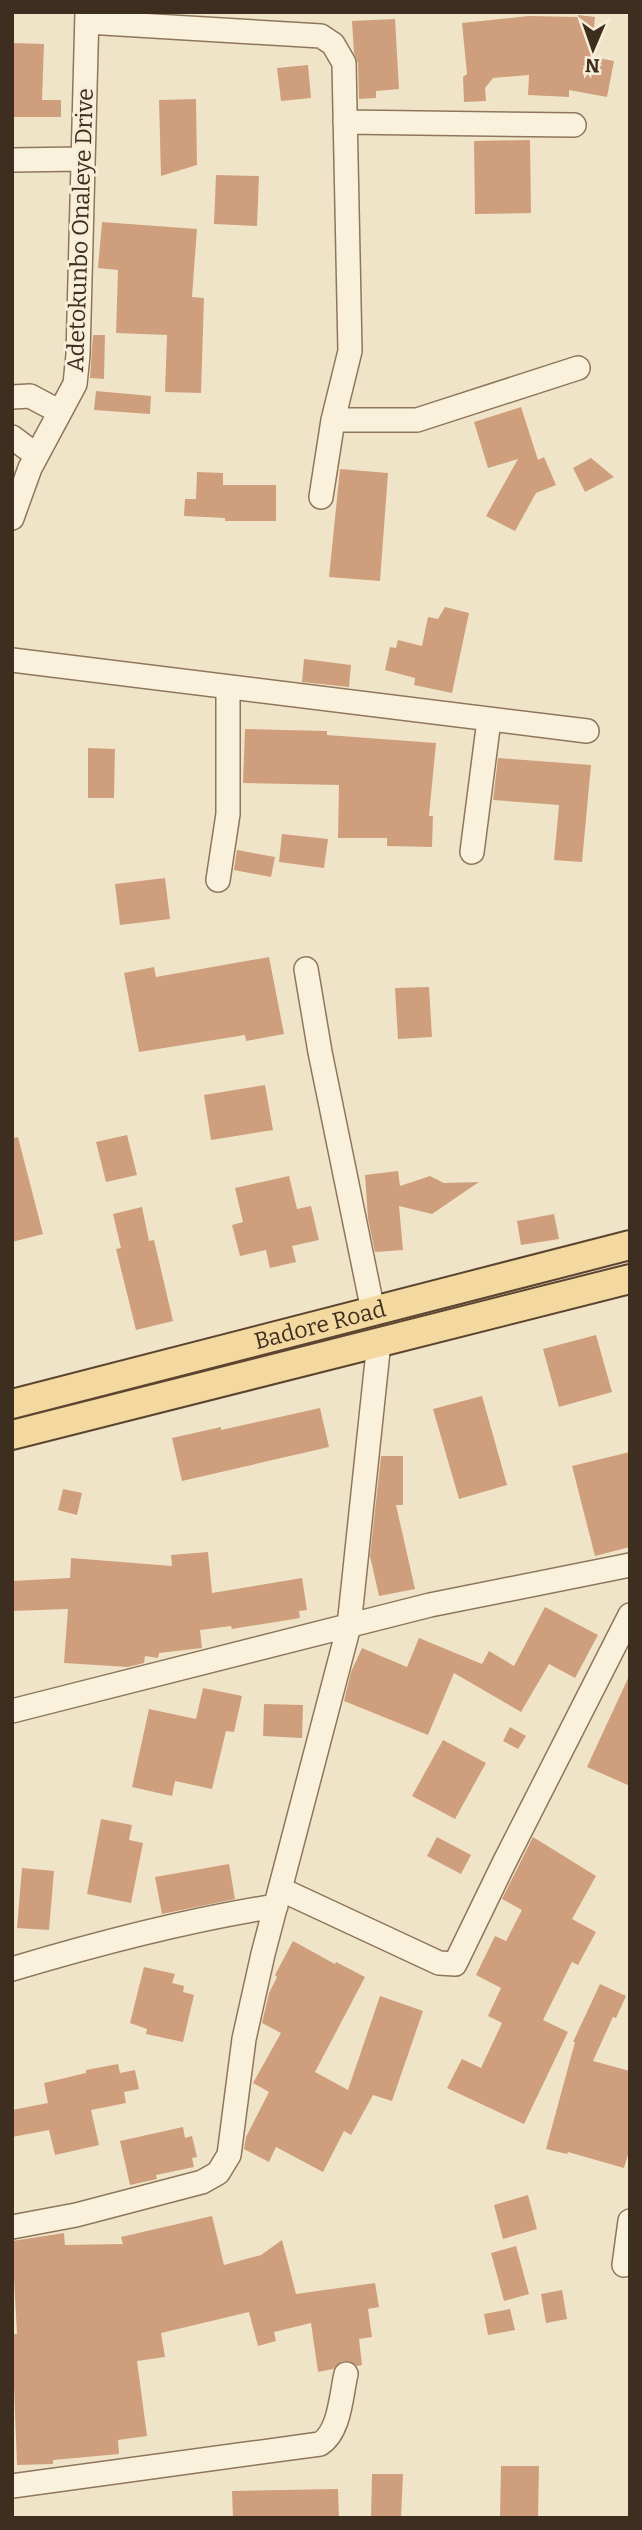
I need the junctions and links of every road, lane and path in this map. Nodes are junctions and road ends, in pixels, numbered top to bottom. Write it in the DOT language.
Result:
graph roads {
  1 [pos="87,17"];
  2 [pos="345,122"];
  3 [pos="574,125"];
  4 [pos="81,159"];
  5 [pos="12,160"];
  6 [pos="578,368"];
  7 [pos="12,397"];
  8 [pos="60,412"];
  9 [pos="333,420"];
  10 [pos="12,437"];
  11 [pos="36,454"];
  12 [pos="321,497"];
  13 [pos="12,518"];
  14 [pos="12,660"];
  15 [pos="228,687"];
  16 [pos="489,720"];
  17 [pos="587,731"];
  18 [pos="472,852"];
  19 [pos="218,880"];
  20 [pos="306,969"];
  21 [pos="630,1245"];
  22 [pos="535,1270"];
  23 [pos="630,1279"];
  24 [pos="541,1302"];
  25 [pos="373,1311"];
  26 [pos="379,1342"];
  27 [pos="12,1404"];
  28 [pos="12,1435"];
  29 [pos="630,1565"];
  30 [pos="630,1615"];
  31 [pos="349,1626"];
  32 [pos="12,1711"];
  33 [pos="278,1898"];
  34 [pos="12,1969"];
  35 [pos="630,2221"];
  36 [pos="12,2227"];
  37 [pos="624,2265"];
  38 [pos="346,2374"];
  39 [pos="12,2486"];
  1 -- 2 [label="street"];
  1 -- 4 [label="street, Adetokunbo Onaleye Drive"];
  2 -- 3 [label="street"];
  2 -- 9 [label="street"];
  4 -- 5 [label="street"];
  4 -- 8 [label="street, Adetokunbo Onaleye Drive"];
  6 -- 9 [label="street"];
  7 -- 8 [label="street"];
  8 -- 11 [label="street, Adetokunbo Onaleye Drive"];
  9 -- 12 [label="street"];
  10 -- 11 [label="street"];
  11 -- 13 [label="street, Adetokunbo Onaleye Drive"];
  14 -- 15 [label="street"];
  15 -- 16 [label="street"];
  15 -- 19 [label="street"];
  16 -- 17 [label="street"];
  16 -- 18 [label="street"];
  20 -- 25 [label="street"];
  21 -- 22 [label="main road, Badore Road"];
  22 -- 24 [label="main road"];
  22 -- 25 [label="main road, Badore Road"];
  23 -- 24 [label="main road, Badore Road"];
  24 -- 26 [label="main road, Badore Road"];
  25 -- 27 [label="main road, Badore Road"];
  26 -- 28 [label="main road, Badore Road"];
  26 -- 31 [label="street"];
  29 -- 31 [label="street"];
  30 -- 33 [label="street"];
  31 -- 32 [label="street"];
  31 -- 33 [label="street"];
  33 -- 34 [label="street"];
  33 -- 36 [label="street"];
  35 -- 37 [label="street"];
  38 -- 39 [label="street"];
}
